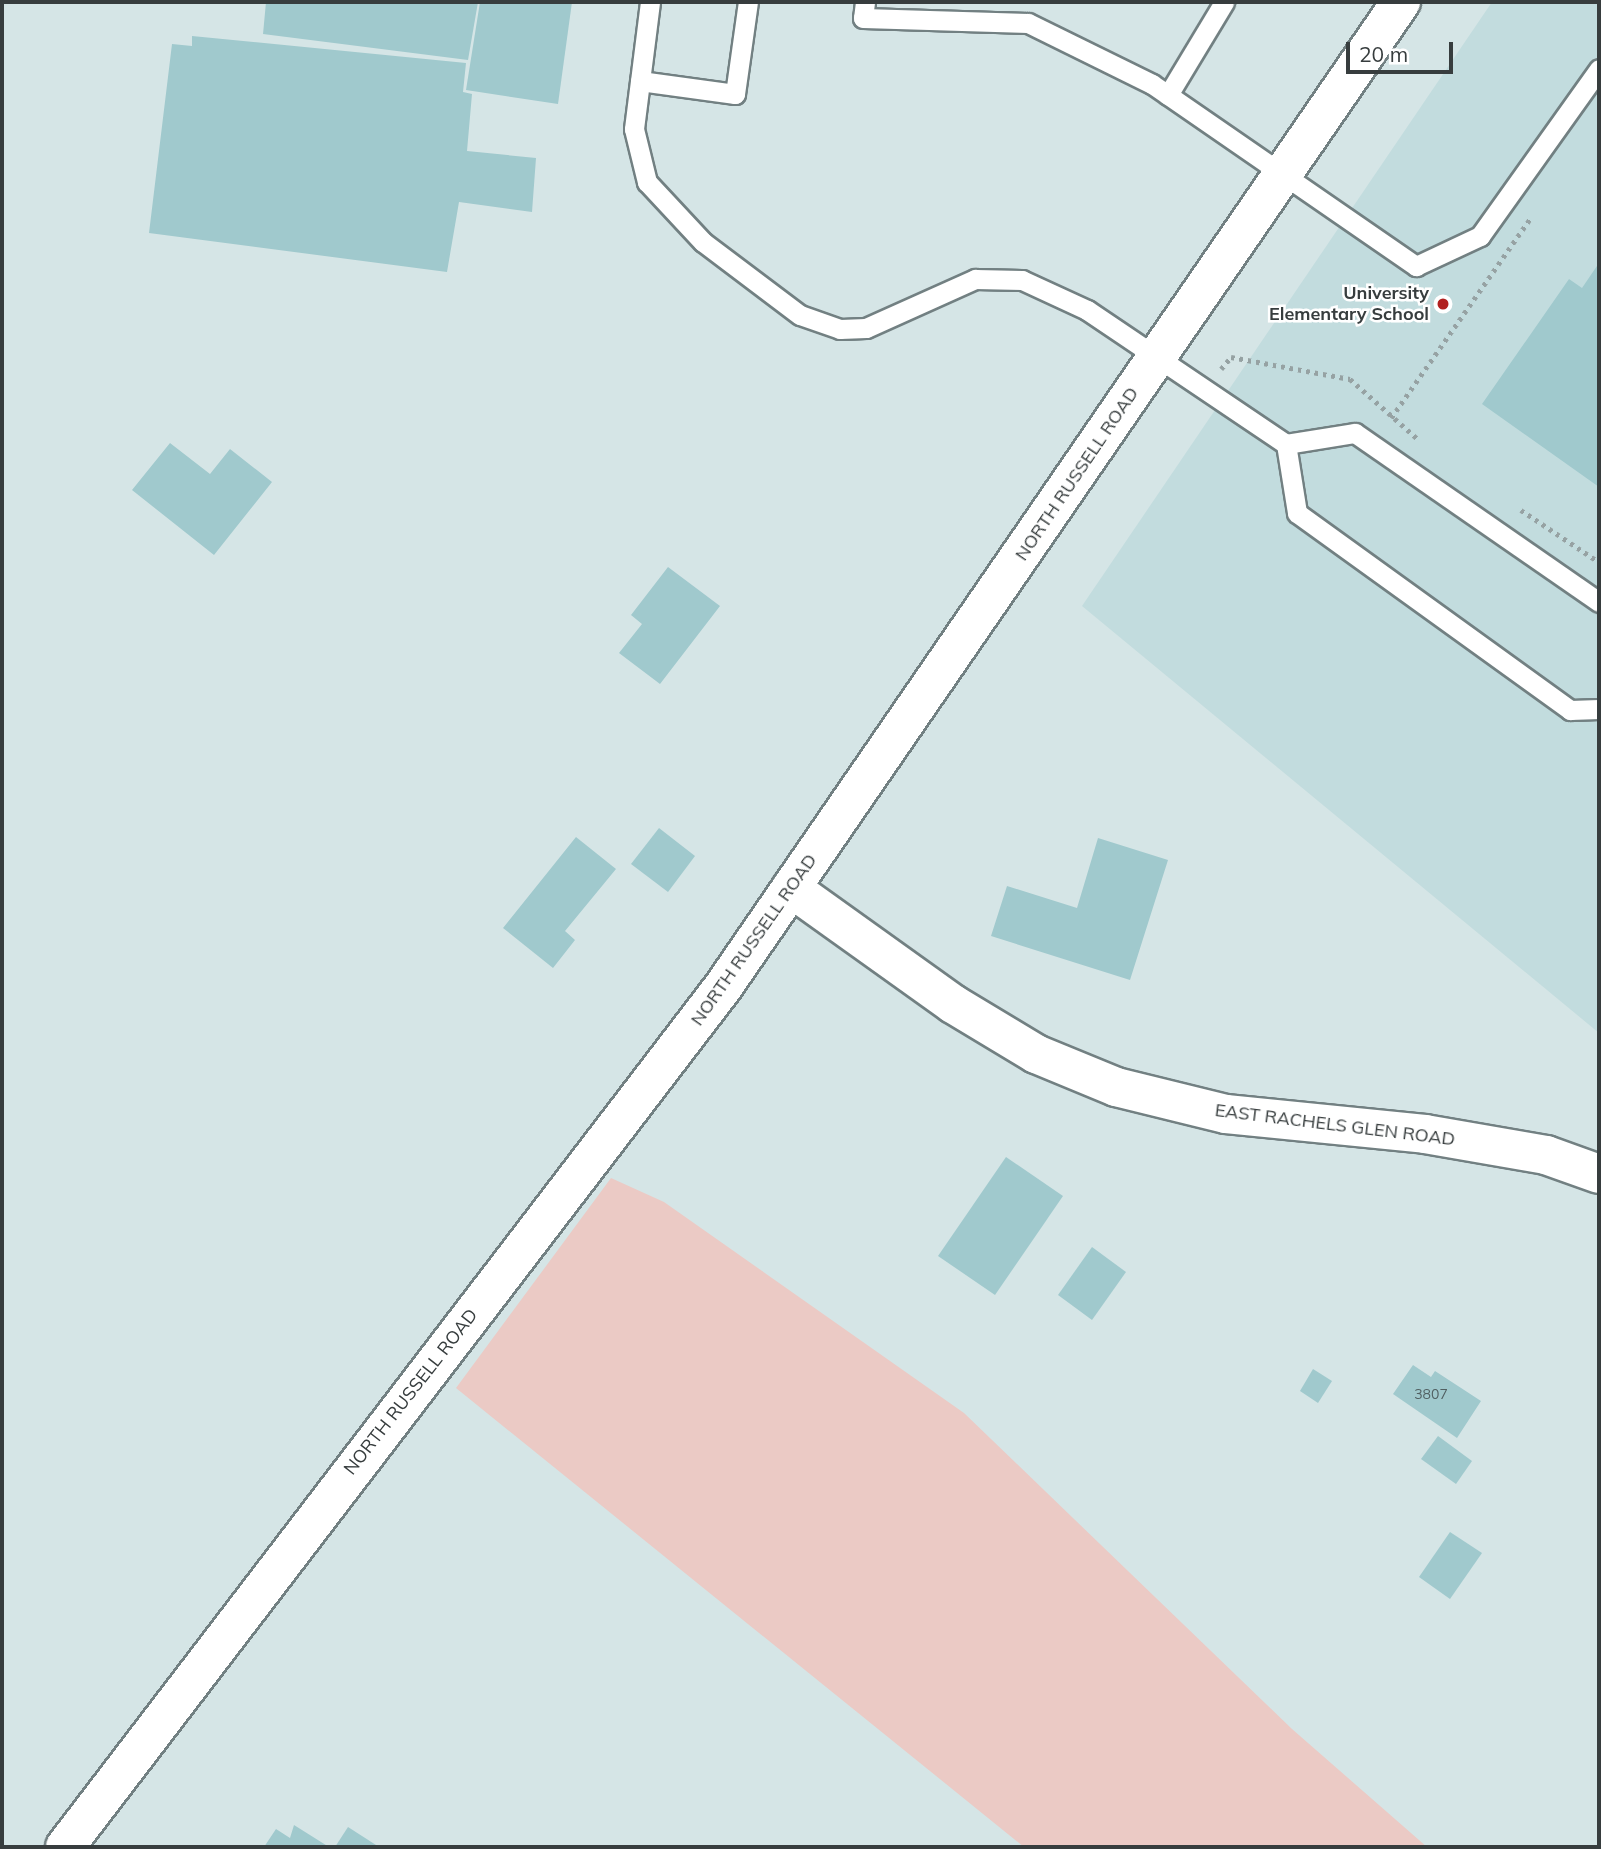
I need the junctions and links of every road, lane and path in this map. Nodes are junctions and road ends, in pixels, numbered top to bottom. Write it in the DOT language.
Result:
graph roads {
  1 [pos="650,2"];
  2 [pos="748,2"];
  3 [pos="865,2"];
  4 [pos="1224,2"];
  5 [pos="1401,2"];
  6 [pos="1599,69"];
  7 [pos="640,81"];
  8 [pos="1168,95"];
  9 [pos="1283,174"];
  10 [pos="1536,211"];
  11 [pos="1158,355"];
  12 [pos="1391,418"];
  13 [pos="1286,444"];
  14 [pos="1599,602"];
  15 [pos="1599,709"];
  16 [pos="791,888"];
  17 [pos="1599,1174"];
  18 [pos="65,1847"];
  1 -- 7 [label="lane"];
  2 -- 7 [label="lane"];
  3 -- 8 [label="lane"];
  4 -- 8 [label="lane"];
  5 -- 9 [label="street, NORTH RUSSELL ROAD"];
  6 -- 9 [label="lane"];
  7 -- 11 [label="lane"];
  8 -- 9 [label="lane"];
  9 -- 11 [label="street, NORTH RUSSELL ROAD"];
  10 -- 12 [label="path"];
  11 -- 13 [label="lane"];
  11 -- 16 [label="street, NORTH RUSSELL ROAD"];
  13 -- 14 [label="lane"];
  13 -- 15 [label="lane"];
  16 -- 17 [label="street, EAST RACHELS GLEN ROAD"];
  16 -- 18 [label="street, NORTH RUSSELL ROAD"];
}
